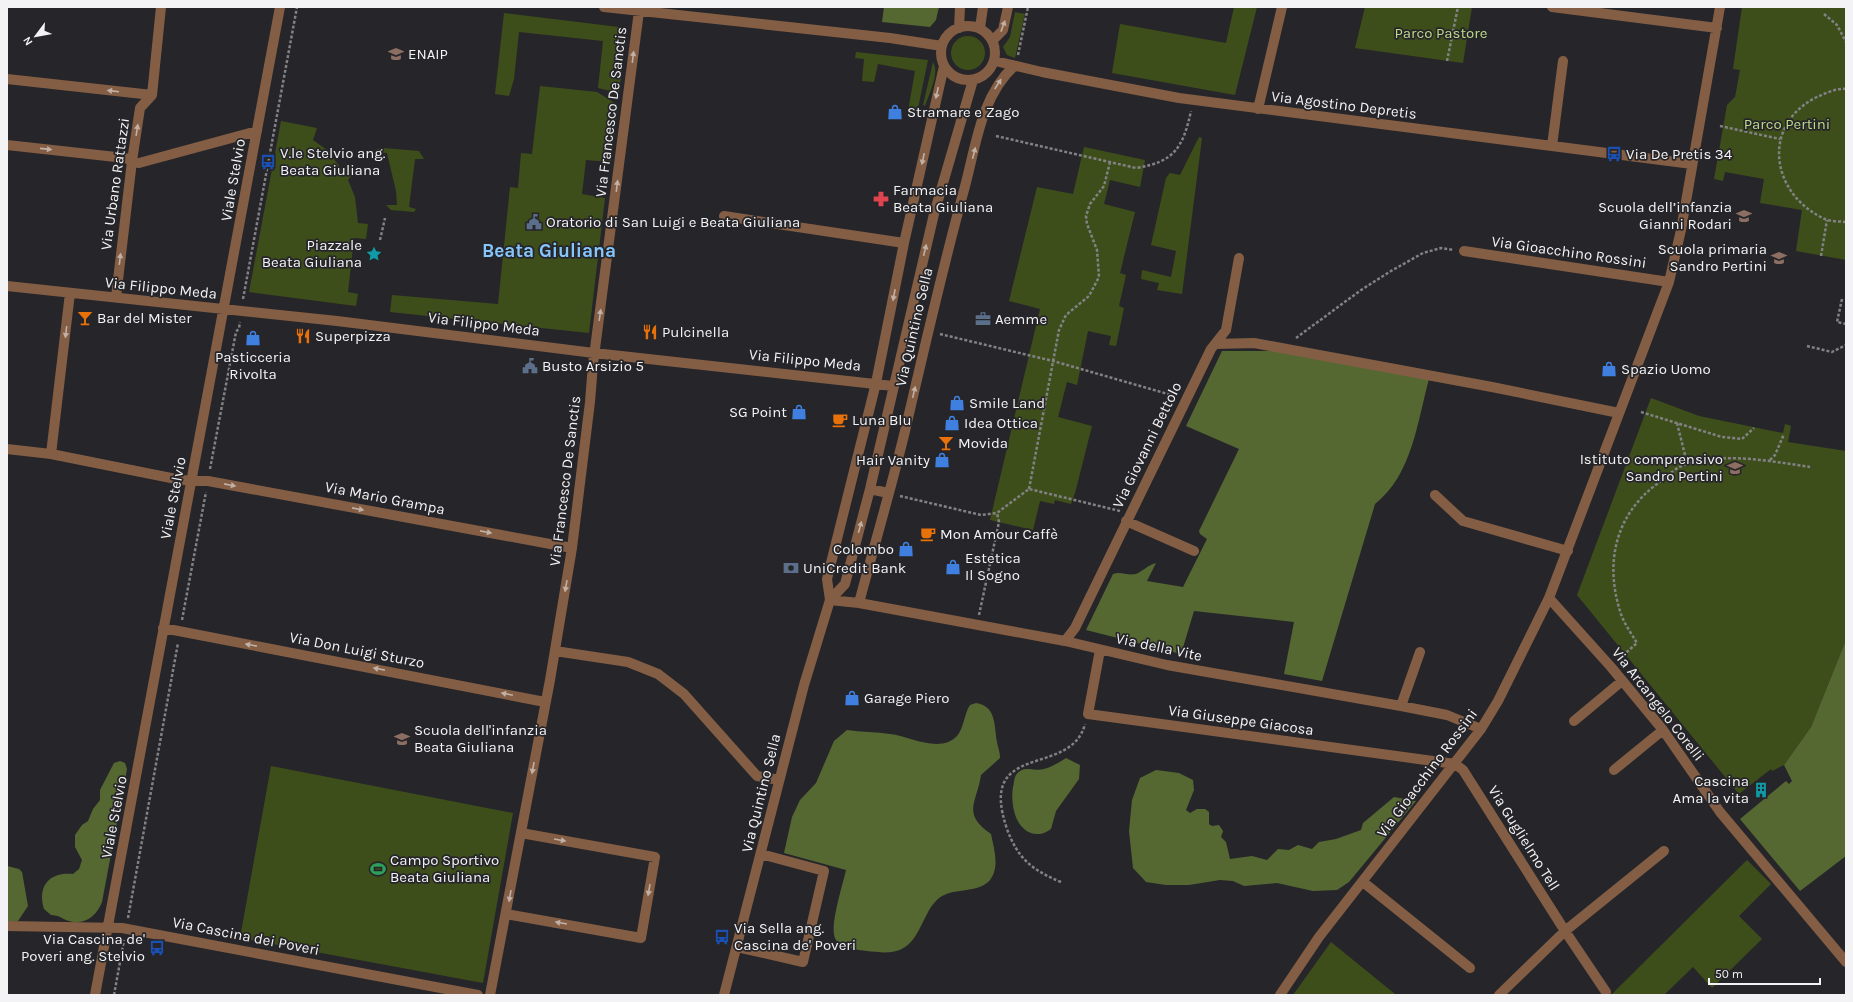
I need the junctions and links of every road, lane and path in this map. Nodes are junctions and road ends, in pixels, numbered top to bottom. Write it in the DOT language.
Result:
graph roads {
  1 [pos="161,7"];
  2 [pos="280,7"];
  3 [pos="297,7"];
  4 [pos="604,7"];
  5 [pos="960,7"];
  6 [pos="984,7"];
  7 [pos="1008,7"];
  8 [pos="1028,7"];
  9 [pos="1282,7"];
  10 [pos="1458,7"];
  11 [pos="1552,7"];
  12 [pos="1720,7"];
  13 [pos="639,11"];
  14 [pos="1824,14"];
  15 [pos="959,28"];
  16 [pos="980,28"];
  17 [pos="1717,28"];
  18 [pos="992,41"];
  19 [pos="1846,42"];
  20 [pos="942,46"];
  21 [pos="995,61"];
  22 [pos="1447,61"];
  23 [pos="1563,61"];
  24 [pos="1015,63"];
  25 [pos="944,66"];
  26 [pos="7,78"];
  27 [pos="972,80"];
  28 [pos="1846,89"];
  29 [pos="152,95"];
  30 [pos="1192,108"];
  31 [pos="1258,109"];
  32 [pos="1720,126"];
  33 [pos="257,130"];
  34 [pos="996,136"];
  35 [pos="1780,138"];
  36 [pos="7,145"];
  37 [pos="1552,146"];
  38 [pos="132,161"];
  39 [pos="1110,162"];
  40 [pos="1692,164"];
  41 [pos="724,216"];
  42 [pos="385,218"];
  43 [pos="1826,220"];
  44 [pos="1846,222"];
  45 [pos="380,240"];
  46 [pos="904,242"];
  47 [pos="1464,251"];
  48 [pos="1821,256"];
  49 [pos="1239,258"];
  50 [pos="1669,282"];
  51 [pos="7,286"];
  52 [pos="70,293"];
  53 [pos="244,294"];
  54 [pos="116,297"];
  55 [pos="1842,299"];
  56 [pos="224,310"];
  57 [pos="1846,324"];
  58 [pos="928,331"];
  59 [pos="1215,344"];
  60 [pos="1846,345"];
  61 [pos="1807,346"];
  62 [pos="1277,347"];
  63 [pos="594,353"];
  64 [pos="1053,361"];
  65 [pos="876,383"];
  66 [pos="893,386"];
  67 [pos="1187,400"];
  68 [pos="1641,412"];
  69 [pos="1619,413"];
  70 [pos="1676,423"];
  71 [pos="1754,428"];
  72 [pos="1784,434"];
  73 [pos="7,449"];
  74 [pos="51,454"];
  75 [pos="1769,461"];
  76 [pos="1688,463"];
  77 [pos="1810,467"];
  78 [pos="192,482"];
  79 [pos="870,489"];
  80 [pos="1029,489"];
  81 [pos="888,493"];
  82 [pos="1435,495"];
  83 [pos="997,513"];
  84 [pos="1128,518"];
  85 [pos="572,548"];
  86 [pos="1194,551"];
  87 [pos="1568,551"];
  88 [pos="1549,598"];
  89 [pos="830,600"];
  90 [pos="859,603"];
  91 [pos="977,625"];
  92 [pos="163,628"];
  93 [pos="1065,641"];
  94 [pos="1100,650"];
  95 [pos="555,651"];
  96 [pos="1420,652"];
  97 [pos="1611,667"];
  98 [pos="1622,682"];
  99 [pos="545,702"];
  100 [pos="1401,706"];
  101 [pos="1088,714"];
  102 [pos="1574,720"];
  103 [pos="1481,729"];
  104 [pos="1663,730"];
  105 [pos="1455,764"];
  106 [pos="1614,770"];
  107 [pos="779,780"];
  108 [pos="521,833"];
  109 [pos="1664,851"];
  110 [pos="761,854"];
  111 [pos="1061,882"];
  112 [pos="1363,882"];
  113 [pos="506,914"];
  114 [pos="7,926"];
  115 [pos="108,927"];
  116 [pos="126,929"];
  117 [pos="1565,931"];
  118 [pos="737,947"];
  119 [pos="1846,962"];
  120 [pos="1470,968"];
  121 [pos="1606,992"];
  122 [pos="95,995"];
  123 [pos="114,995"];
  124 [pos="478,995"];
  125 [pos="490,995"];
  126 [pos="724,995"];
  127 [pos="1280,995"];
  128 [pos="1499,995"];
  1 -- 29 [label="street"];
  2 -- 33 [label="street, Viale Stelvio"];
  3 -- 53 [label="path"];
  4 -- 13 [label="street"];
  5 -- 15 [label="street"];
  6 -- 16 [label="street"];
  18 -- 7 [label="street, one-way"];
  8 -- 24 [label="path"];
  9 -- 31 [label="street"];
  10 -- 22 [label="path"];
  11 -- 17 [label="street"];
  12 -- 17 [label="street, Via Gioacchino Rossini"];
  13 -- 20 [label="street"];
  63 -- 13 [label="street, Via Francesco De Sanctis, one-way"];
  14 -- 19 [label="path"];
  15 -- 16 [label="street"];
  15 -- 20 [label="street"];
  16 -- 18 [label="street"];
  17 -- 40 [label="street, Via Gioacchino Rossini"];
  18 -- 21 [label="street"];
  20 -- 25 [label="street, Via Quintino Sella"];
  21 -- 24 [label="street, Via Agostino Depretis"];
  21 -- 27 [label="street"];
  23 -- 37 [label="street"];
  24 -- 31 [label="street, Via Agostino Depretis"];
  58 -- 24 [label="street, Via Quintino Sella, one-way"];
  25 -- 27 [label="street"];
  25 -- 46 [label="street, Via Quintino Sella, one-way"];
  29 -- 26 [label="street, one-way"];
  66 -- 27 [label="street, Via Quintino Sella, one-way"];
  28 -- 35 [label="path"];
  38 -- 29 [label="street, Via Urbano Rattazzi, one-way"];
  30 -- 39 [label="path"];
  31 -- 37 [label="street, Via Agostino Depretis"];
  32 -- 35 [label="path"];
  33 -- 38 [label="street"];
  33 -- 56 [label="street, Viale Stelvio"];
  34 -- 39 [label="path"];
  35 -- 43 [label="path"];
  36 -- 38 [label="street, one-way"];
  37 -- 40 [label="street, Via Agostino Depretis"];
  54 -- 38 [label="street, Via Urbano Rattazzi, one-way"];
  39 -- 64 [label="path"];
  40 -- 50 [label="street, Via Gioacchino Rossini"];
  41 -- 46 [label="street"];
  42 -- 45 [label="path"];
  43 -- 44 [label="path"];
  43 -- 48 [label="path"];
  46 -- 65 [label="street, Via Quintino Sella, one-way"];
  47 -- 50 [label="street, Via Gioacchino Rossini"];
  47 -- 62 [label="path"];
  49 -- 59 [label="street, Via Giovanni Bettolo"];
  50 -- 69 [label="street, Via Gioacchino Rossini"];
  51 -- 52 [label="street, Via Filippo Meda"];
  52 -- 54 [label="street, Via Filippo Meda"];
  52 -- 74 [label="street, one-way"];
  54 -- 56 [label="street, Via Filippo Meda"];
  55 -- 57 [label="path"];
  56 -- 63 [label="street, Via Filippo Meda"];
  56 -- 78 [label="street, Viale Stelvio"];
  58 -- 64 [label="path"];
  81 -- 58 [label="street, Via Quintino Sella, one-way"];
  59 -- 62 [label="street"];
  59 -- 67 [label="street, Via Giovanni Bettolo"];
  60 -- 61 [label="path"];
  62 -- 69 [label="street"];
  63 -- 65 [label="street, Via Filippo Meda"];
  63 -- 85 [label="street, Via Francesco De Sanctis"];
  64 -- 67 [label="path"];
  64 -- 80 [label="path"];
  65 -- 66 [label="street, Via Filippo Meda"];
  65 -- 89 [label="street, Via Quintino Sella"];
  66 -- 79 [label="street, Via Quintino Sella"];
  67 -- 84 [label="street, Via Giovanni Bettolo"];
  68 -- 70 [label="path"];
  69 -- 87 [label="street, Via Gioacchino Rossini"];
  70 -- 71 [label="path"];
  70 -- 76 [label="path"];
  72 -- 75 [label="path"];
  73 -- 74 [label="street, Via Mario Grampa"];
  74 -- 78 [label="street, Via Mario Grampa"];
  75 -- 76 [label="path"];
  75 -- 77 [label="path"];
  76 -- 97 [label="path"];
  78 -- 85 [label="street, Via Mario Grampa, one-way"];
  78 -- 92 [label="street, Viale Stelvio"];
  79 -- 81 [label="street"];
  89 -- 79 [label="street, Via Quintino Sella, one-way"];
  80 -- 83 [label="path"];
  80 -- 84 [label="path"];
  81 -- 83 [label="path"];
  81 -- 90 [label="street, Via Quintino Sella"];
  82 -- 87 [label="street"];
  83 -- 91 [label="path"];
  84 -- 86 [label="street"];
  84 -- 93 [label="street, Via Giovanni Bettolo"];
  85 -- 95 [label="street, Via Francesco De Sanctis, one-way"];
  87 -- 88 [label="street, Via Gioacchino Rossini"];
  88 -- 97 [label="street, Via Arcangelo Corelli"];
  88 -- 103 [label="street, Via Gioacchino Rossini"];
  89 -- 90 [label="street, Via della Vite"];
  89 -- 107 [label="street, Via Quintino Sella"];
  90 -- 91 [label="street, Via della Vite"];
  91 -- 93 [label="street, Via della Vite"];
  99 -- 92 [label="street, Via Don Luigi Sturzo, one-way"];
  92 -- 115 [label="street, Viale Stelvio"];
  93 -- 94 [label="street, Via della Vite"];
  94 -- 100 [label="street, Via della Vite"];
  94 -- 101 [label="street"];
  95 -- 99 [label="street, Via Francesco De Sanctis"];
  95 -- 107 [label="street"];
  96 -- 100 [label="street"];
  97 -- 98 [label="street, Via Arcangelo Corelli"];
  98 -- 102 [label="street"];
  98 -- 104 [label="street, Via Arcangelo Corelli"];
  99 -- 108 [label="street, Via Francesco De Sanctis, one-way"];
  100 -- 103 [label="street, Via della Vite"];
  101 -- 105 [label="street, Via Giuseppe Giacosa"];
  101 -- 111 [label="path"];
  103 -- 105 [label="street, Via Gioacchino Rossini"];
  104 -- 106 [label="street"];
  104 -- 119 [label="street, Via Arcangelo Corelli"];
  105 -- 112 [label="street, Via Gioacchino Rossini"];
  105 -- 117 [label="street, Via Guglielmo Tell"];
  107 -- 110 [label="street, Via Quintino Sella"];
  108 -- 113 [label="street, Via Francesco De Sanctis, one-way"];
  108 -- 113 [label="street, one-way"];
  109 -- 117 [label="street"];
  110 -- 118 [label="street, Via Quintino Sella"];
  110 -- 118 [label="street"];
  112 -- 120 [label="street"];
  112 -- 127 [label="street, Via Gioacchino Rossini"];
  113 -- 125 [label="street, Via Francesco De Sanctis"];
  114 -- 115 [label="street, Via Cascina dei Poveri"];
  115 -- 116 [label="street, Via Cascina dei Poveri"];
  115 -- 122 [label="street, Viale Stelvio"];
  116 -- 123 [label="path"];
  116 -- 124 [label="street, Via Cascina dei Poveri"];
  117 -- 121 [label="street, Via Guglielmo Tell"];
  117 -- 128 [label="street"];
  118 -- 126 [label="street, Via Quintino Sella"];
}
